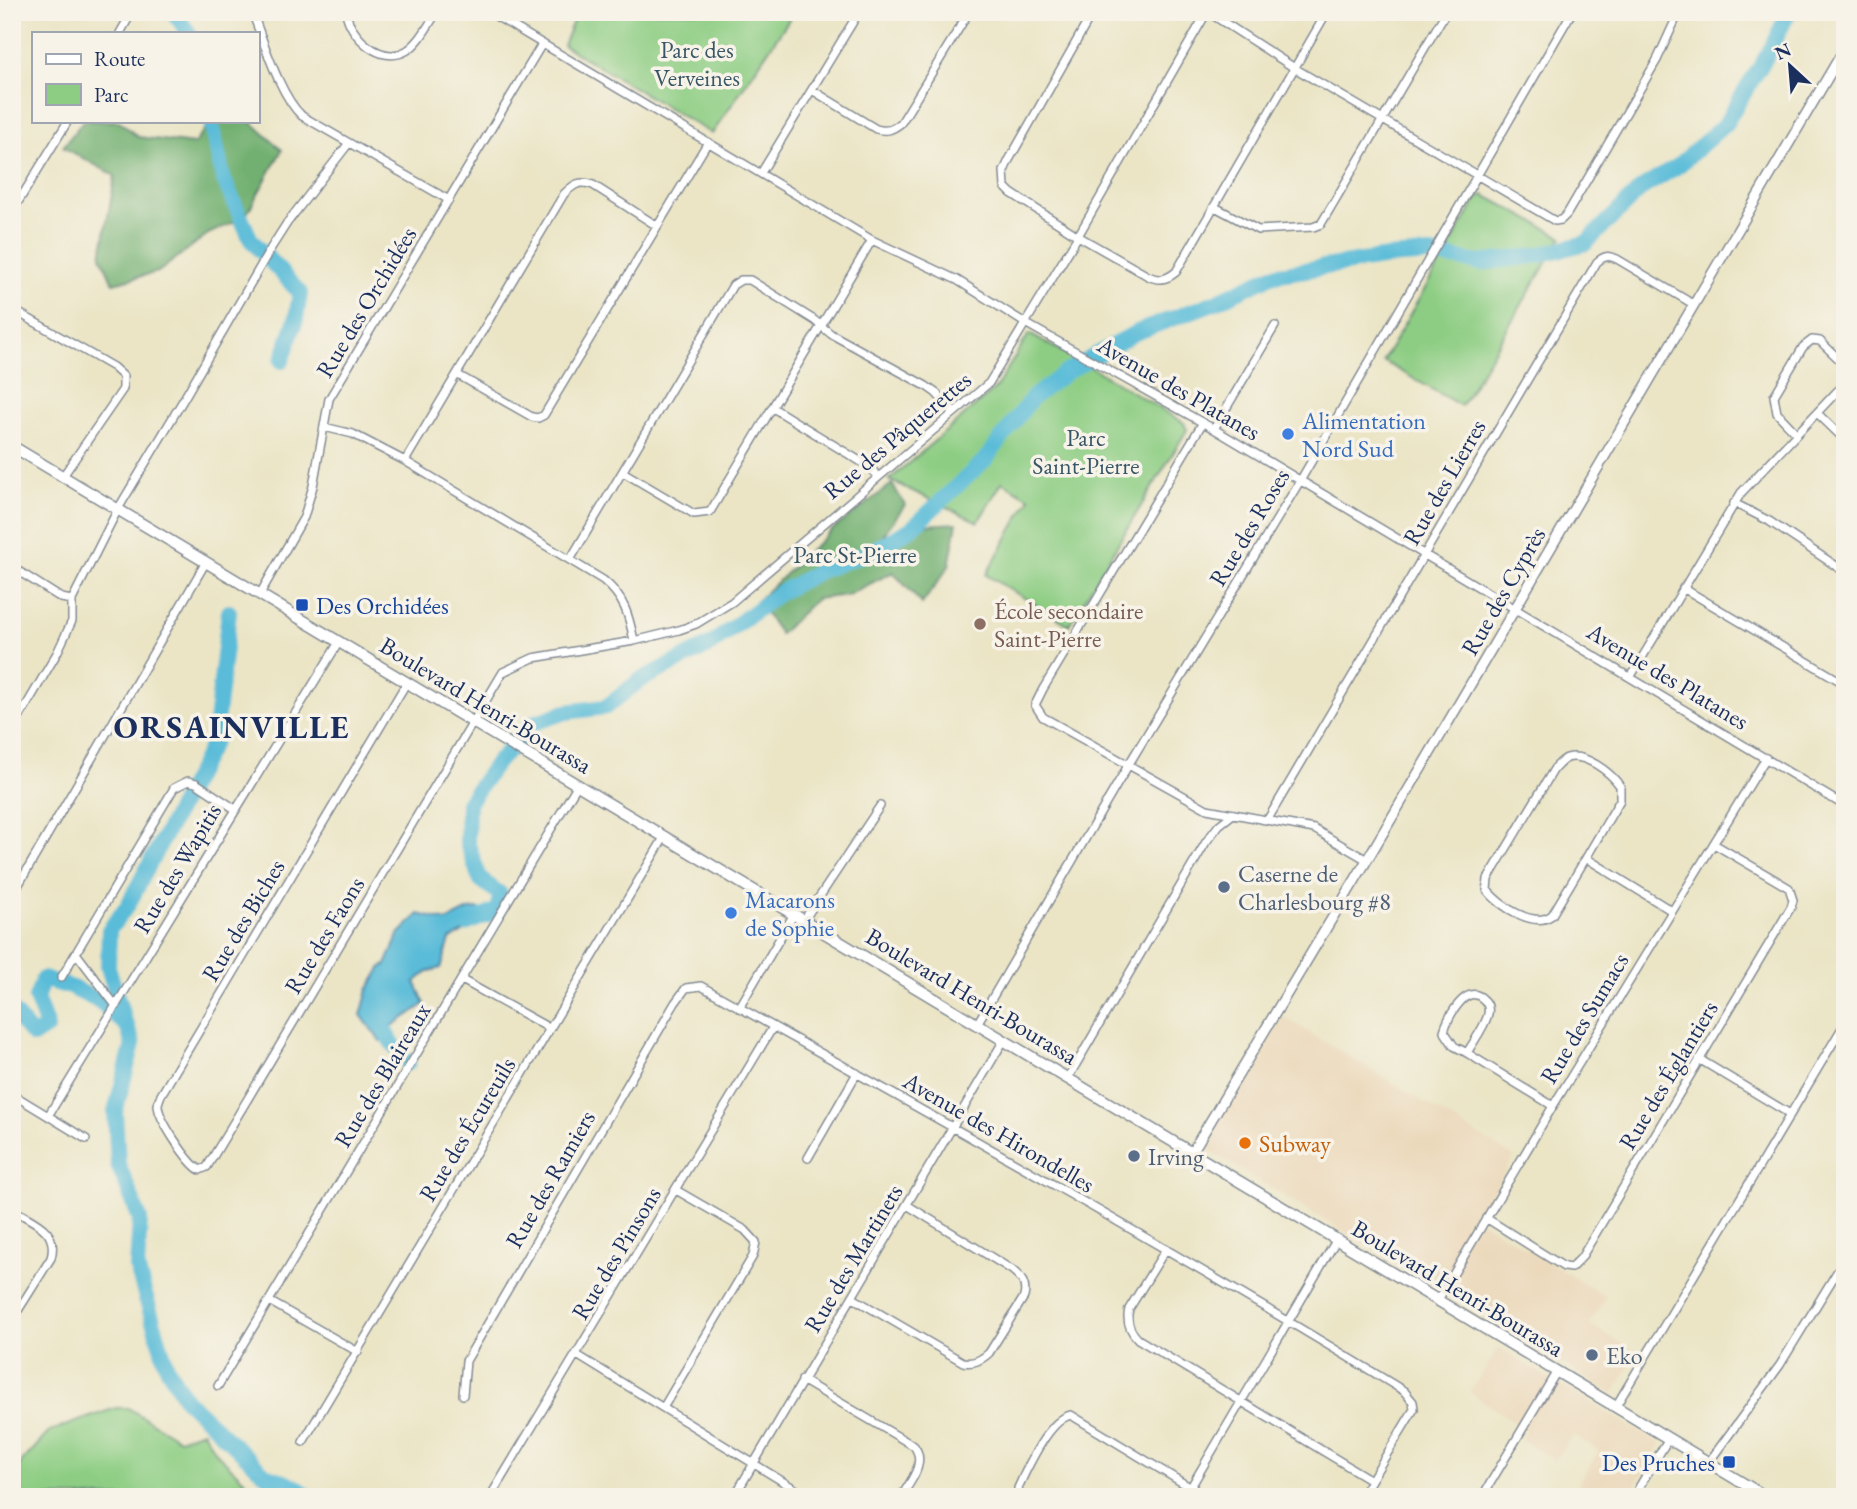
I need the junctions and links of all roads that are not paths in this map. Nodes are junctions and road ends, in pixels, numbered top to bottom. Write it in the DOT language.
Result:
graph roads {
  1 [pos="132,12"];
  2 [pos="252,12"];
  3 [pos="346,12"];
  4 [pos="437,12"];
  5 [pos="489,12"];
  6 [pos="859,12"];
  7 [pos="970,12"];
  8 [pos="1093,12"];
  9 [pos="1207,12"];
  10 [pos="1327,12"];
  11 [pos="1446,12"];
  12 [pos="1572,12"];
  13 [pos="1679,12"];
  14 [pos="121,32"];
  15 [pos="542,44"];
  16 [pos="1843,55"];
  17 [pos="1296,69"];
  18 [pos="811,90"];
  19 [pos="1382,121"];
  20 [pos="67,122"];
  21 [pos="708,142"];
  22 [pos="349,143"];
  23 [pos="761,173"];
  24 [pos="1475,176"];
  25 [pos="449,200"];
  26 [pos="1215,207"];
  27 [pos="12,212"];
  28 [pos="657,226"];
  29 [pos="1078,236"];
  30 [pos="873,240"];
  31 [pos="1693,304"];
  32 [pos="12,309"];
  33 [pos="1026,323"];
  34 [pos="1275,326"];
  35 [pos="821,327"];
  36 [pos="1845,365"];
  37 [pos="458,375"];
  38 [pos="1845,383"];
  39 [pos="773,408"];
  40 [pos="954,412"];
  41 [pos="1817,413"];
  42 [pos="1202,424"];
  43 [pos="324,428"];
  44 [pos="1214,429"];
  45 [pos="1797,434"];
  46 [pos="1845,440"];
  47 [pos="12,446"];
  48 [pos="405,461"];
  49 [pos="623,472"];
  50 [pos="63,476"];
  51 [pos="878,477"];
  52 [pos="1300,481"];
  53 [pos="1734,503"];
  54 [pos="118,509"];
  55 [pos="1424,554"];
  56 [pos="570,560"];
  57 [pos="206,562"];
  58 [pos="12,567"];
  59 [pos="1845,572"];
  60 [pos="1683,588"];
  61 [pos="260,594"];
  62 [pos="72,600"];
  63 [pos="1516,607"];
  64 [pos="634,640"];
  65 [pos="339,642"];
  66 [pos="1630,676"];
  67 [pos="407,682"];
  68 [pos="1845,684"];
  69 [pos="474,722"];
  70 [pos="12,730"];
  71 [pos="1766,758"];
  72 [pos="1129,764"];
  73 [pos="578,784"];
  74 [pos="880,806"];
  75 [pos="1845,806"];
  76 [pos="235,809"];
  77 [pos="1233,814"];
  78 [pos="1268,819"];
  79 [pos="665,836"];
  80 [pos="1714,844"];
  81 [pos="1586,858"];
  82 [pos="1367,860"];
  83 [pos="12,896"];
  84 [pos="1672,911"];
  85 [pos="794,914"];
  86 [pos="804,920"];
  87 [pos="76,953"];
  88 [pos="61,978"];
  89 [pos="462,980"];
  90 [pos="686,988"];
  91 [pos="116,1006"];
  92 [pos="739,1007"];
  93 [pos="1845,1023"];
  94 [pos="977,1024"];
  95 [pos="773,1027"];
  96 [pos="549,1028"];
  97 [pos="1004,1040"];
  98 [pos="1467,1053"];
  99 [pos="1699,1059"];
  100 [pos="857,1073"];
  101 [pos="1068,1078"];
  102 [pos="12,1094"];
  103 [pos="1553,1106"];
  104 [pos="1790,1114"];
  105 [pos="48,1116"];
  106 [pos="953,1127"];
  107 [pos="86,1139"];
  108 [pos="1192,1152"];
  109 [pos="808,1158"];
  110 [pos="207,1167"];
  111 [pos="676,1189"];
  112 [pos="907,1205"];
  113 [pos="12,1209"];
  114 [pos="1486,1217"];
  115 [pos="1337,1239"];
  116 [pos="1166,1250"];
  117 [pos="1845,1259"];
  118 [pos="853,1298"];
  119 [pos="1438,1300"];
  120 [pos="269,1301"];
  121 [pos="12,1320"];
  122 [pos="1290,1321"];
  123 [pos="358,1352"];
  124 [pos="577,1355"];
  125 [pos="1557,1371"];
  126 [pos="802,1380"];
  127 [pos="218,1386"];
  128 [pos="463,1395"];
  129 [pos="1242,1401"];
  130 [pos="1616,1406"];
  131 [pos="663,1408"];
  132 [pos="1669,1438"];
  133 [pos="303,1442"];
  134 [pos="1709,1462"];
  135 [pos="754,1463"];
  136 [pos="1371,1480"];
  137 [pos="1191,1487"];
  138 [pos="490,1497"];
  139 [pos="612,1497"];
  140 [pos="626,1497"];
  141 [pos="734,1497"];
  142 [pos="808,1497"];
  143 [pos="901,1497"];
  144 [pos="1020,1497"];
  145 [pos="1185,1497"];
  146 [pos="1206,1497"];
  147 [pos="1361,1497"];
  148 [pos="1482,1497"];
  149 [pos="1633,1497"];
  150 [pos="1766,1497"];
  1 -- 14 [label="street"];
  2 -- 22 [label="street"];
  3 -- 4 [label="street"];
  5 -- 15 [label="street, Avenue des Platanes"];
  6 -- 18 [label="street"];
  7 -- 18 [label="street"];
  8 -- 29 [label="street"];
  9 -- 17 [label="street"];
  9 -- 29 [label="street, Rue des Pâquerettes"];
  10 -- 17 [label="street"];
  11 -- 19 [label="street"];
  12 -- 24 [label="street, Rue des Roses"];
  13 -- 24 [label="street"];
  15 -- 21 [label="street, Avenue des Platanes"];
  15 -- 25 [label="street, Rue des Orchidées"];
  16 -- 31 [label="street, Rue des Cyprès"];
  17 -- 19 [label="street"];
  17 -- 26 [label="street"];
  18 -- 23 [label="street"];
  19 -- 24 [label="street"];
  19 -- 26 [label="street"];
  20 -- 27 [label="street"];
  21 -- 23 [label="street, Avenue des Platanes"];
  21 -- 28 [label="street"];
  22 -- 25 [label="street"];
  22 -- 54 [label="street"];
  23 -- 30 [label="street, Avenue des Platanes"];
  24 -- 52 [label="street, Rue des Roses"];
  25 -- 43 [label="street, Rue des Orchidées"];
  26 -- 29 [label="street"];
  28 -- 37 [label="street"];
  28 -- 37 [label="street"];
  29 -- 33 [label="street, Rue des Pâquerettes"];
  30 -- 33 [label="street, Avenue des Platanes"];
  30 -- 35 [label="street"];
  31 -- 55 [label="street, Rue des Lierres"];
  31 -- 63 [label="street, Rue des Cyprès"];
  32 -- 50 [label="street"];
  33 -- 40 [label="street, Rue des Pâquerettes"];
  33 -- 42 [label="street, Avenue des Platanes"];
  34 -- 44 [label="street"];
  35 -- 39 [label="street"];
  35 -- 40 [label="street"];
  35 -- 49 [label="street"];
  36 -- 45 [label="street"];
  37 -- 48 [label="street"];
  38 -- 41 [label="street"];
  39 -- 49 [label="street"];
  39 -- 51 [label="street"];
  40 -- 51 [label="street, Rue des Pâquerettes"];
  41 -- 45 [label="street"];
  41 -- 46 [label="street"];
  42 -- 44 [label="street, Avenue des Platanes"];
  42 -- 72 [label="street"];
  43 -- 48 [label="street"];
  43 -- 61 [label="street, Rue des Orchidées"];
  44 -- 52 [label="street, Avenue des Platanes"];
  45 -- 53 [label="street"];
  47 -- 50 [label="main road, Boulevard Henri-Bourassa"];
  48 -- 56 [label="street"];
  49 -- 56 [label="street"];
  50 -- 54 [label="main road, Boulevard Henri-Bourassa"];
  51 -- 64 [label="street, Rue des Pâquerettes"];
  52 -- 55 [label="street, Avenue des Platanes"];
  52 -- 72 [label="street, Rue des Roses"];
  53 -- 59 [label="street"];
  53 -- 60 [label="street"];
  54 -- 57 [label="main road, Boulevard Henri-Bourassa"];
  54 -- 62 [label="street"];
  55 -- 63 [label="street, Avenue des Platanes"];
  55 -- 78 [label="street, Rue des Lierres"];
  56 -- 64 [label="street"];
  57 -- 61 [label="main road, Boulevard Henri-Bourassa"];
  57 -- 83 [label="street"];
  58 -- 62 [label="street"];
  60 -- 66 [label="street"];
  60 -- 68 [label="street"];
  61 -- 65 [label="main road, Boulevard Henri-Bourassa"];
  62 -- 70 [label="street"];
  63 -- 66 [label="street, Avenue des Platanes"];
  63 -- 82 [label="street, Rue des Cyprès"];
  64 -- 69 [label="street, Rue des Pâquerettes"];
  65 -- 67 [label="main road, Boulevard Henri-Bourassa"];
  65 -- 76 [label="street, Rue des Wapitis"];
  66 -- 71 [label="street, Avenue des Platanes"];
  67 -- 69 [label="main road, Boulevard Henri-Bourassa"];
  67 -- 110 [label="street, Rue des Biches"];
  69 -- 73 [label="main road, Boulevard Henri-Bourassa"];
  69 -- 110 [label="street, Rue des Faons"];
  71 -- 75 [label="street, Avenue des Platanes"];
  71 -- 80 [label="street, Rue des Sumacs"];
  72 -- 77 [label="street"];
  72 -- 94 [label="street, Rue des Roses"];
  73 -- 79 [label="main road, Boulevard Henri-Bourassa"];
  73 -- 89 [label="street, Rue des Blaireaux"];
  74 -- 86 [label="street"];
  76 -- 87 [label="street"];
  76 -- 91 [label="street, Rue des Wapitis"];
  77 -- 78 [label="street"];
  77 -- 101 [label="street"];
  78 -- 82 [label="street"];
  79 -- 85 [label="main road, Boulevard Henri-Bourassa"];
  79 -- 96 [label="street, Rue des Écureuils"];
  80 -- 84 [label="street, Rue des Sumacs"];
  80 -- 99 [label="street, Rue des Églantiers"];
  81 -- 81 [label="street"];
  81 -- 84 [label="street"];
  82 -- 108 [label="street, Rue des Cyprès"];
  84 -- 103 [label="street, Rue des Sumacs"];
  85 -- 86 [label="main road, Boulevard Henri-Bourassa"];
  85 -- 92 [label="street"];
  86 -- 94 [label="main road, Boulevard Henri-Bourassa"];
  87 -- 88 [label="street"];
  87 -- 91 [label="street"];
  89 -- 96 [label="street"];
  89 -- 120 [label="street, Rue des Blaireaux"];
  90 -- 92 [label="street, Avenue des Hirondelles"];
  90 -- 128 [label="street, Rue des Ramiers"];
  91 -- 105 [label="street, Rue des Wapitis"];
  92 -- 95 [label="street, Avenue des Hirondelles"];
  93 -- 104 [label="street"];
  94 -- 97 [label="main road, Boulevard Henri-Bourassa"];
  95 -- 100 [label="street, Avenue des Hirondelles"];
  95 -- 111 [label="street, Rue des Pinsons"];
  96 -- 123 [label="street, Rue des Écureuils"];
  97 -- 101 [label="main road, Boulevard Henri-Bourassa"];
  97 -- 106 [label="street, Rue des Martinets"];
  98 -- 98 [label="street"];
  98 -- 103 [label="street"];
  99 -- 104 [label="street"];
  99 -- 114 [label="street, Rue des Églantiers"];
  100 -- 106 [label="street, Avenue des Hirondelles"];
  100 -- 109 [label="street"];
  101 -- 108 [label="main road, Boulevard Henri-Bourassa"];
  102 -- 105 [label="street"];
  103 -- 114 [label="street, Rue des Sumacs"];
  104 -- 130 [label="street"];
  105 -- 107 [label="street"];
  106 -- 112 [label="street, Rue des Martinets"];
  106 -- 116 [label="street, Avenue des Hirondelles"];
  108 -- 115 [label="main road, Boulevard Henri-Bourassa"];
  111 -- 124 [label="street, Rue des Pinsons"];
  111 -- 131 [label="street"];
  112 -- 118 [label="street, Rue des Martinets"];
  112 -- 118 [label="street"];
  113 -- 121 [label="street"];
  114 -- 119 [label="street, Rue des Sumacs"];
  115 -- 119 [label="main road, Boulevard Henri-Bourassa"];
  115 -- 122 [label="street"];
  116 -- 122 [label="street, Avenue des Hirondelles"];
  116 -- 129 [label="street"];
  117 -- 134 [label="street"];
  118 -- 126 [label="street, Rue des Martinets"];
  119 -- 125 [label="main road, Boulevard Henri-Bourassa"];
  120 -- 123 [label="street"];
  120 -- 127 [label="street, Rue des Blaireaux"];
  122 -- 129 [label="street"];
  122 -- 136 [label="street, Avenue des Hirondelles"];
  123 -- 133 [label="street, Rue des Écureuils"];
  124 -- 131 [label="street"];
  124 -- 138 [label="street, Rue des Pinsons"];
  125 -- 130 [label="main road, Boulevard Henri-Bourassa"];
  125 -- 148 [label="street"];
  126 -- 135 [label="street, Rue des Martinets"];
  126 -- 143 [label="street"];
  129 -- 136 [label="street"];
  129 -- 137 [label="street"];
  130 -- 132 [label="main road, Boulevard Henri-Bourassa"];
  131 -- 135 [label="street"];
  132 -- 134 [label="main road, Boulevard Henri-Bourassa"];
  132 -- 149 [label="street"];
  134 -- 150 [label="main road, Boulevard Henri-Bourassa"];
  135 -- 141 [label="street, Rue des Martinets"];
  135 -- 142 [label="street"];
  136 -- 147 [label="street"];
  137 -- 144 [label="street"];
  137 -- 145 [label="street"];
  137 -- 146 [label="street"];
  139 -- 140 [label="street"];
}
